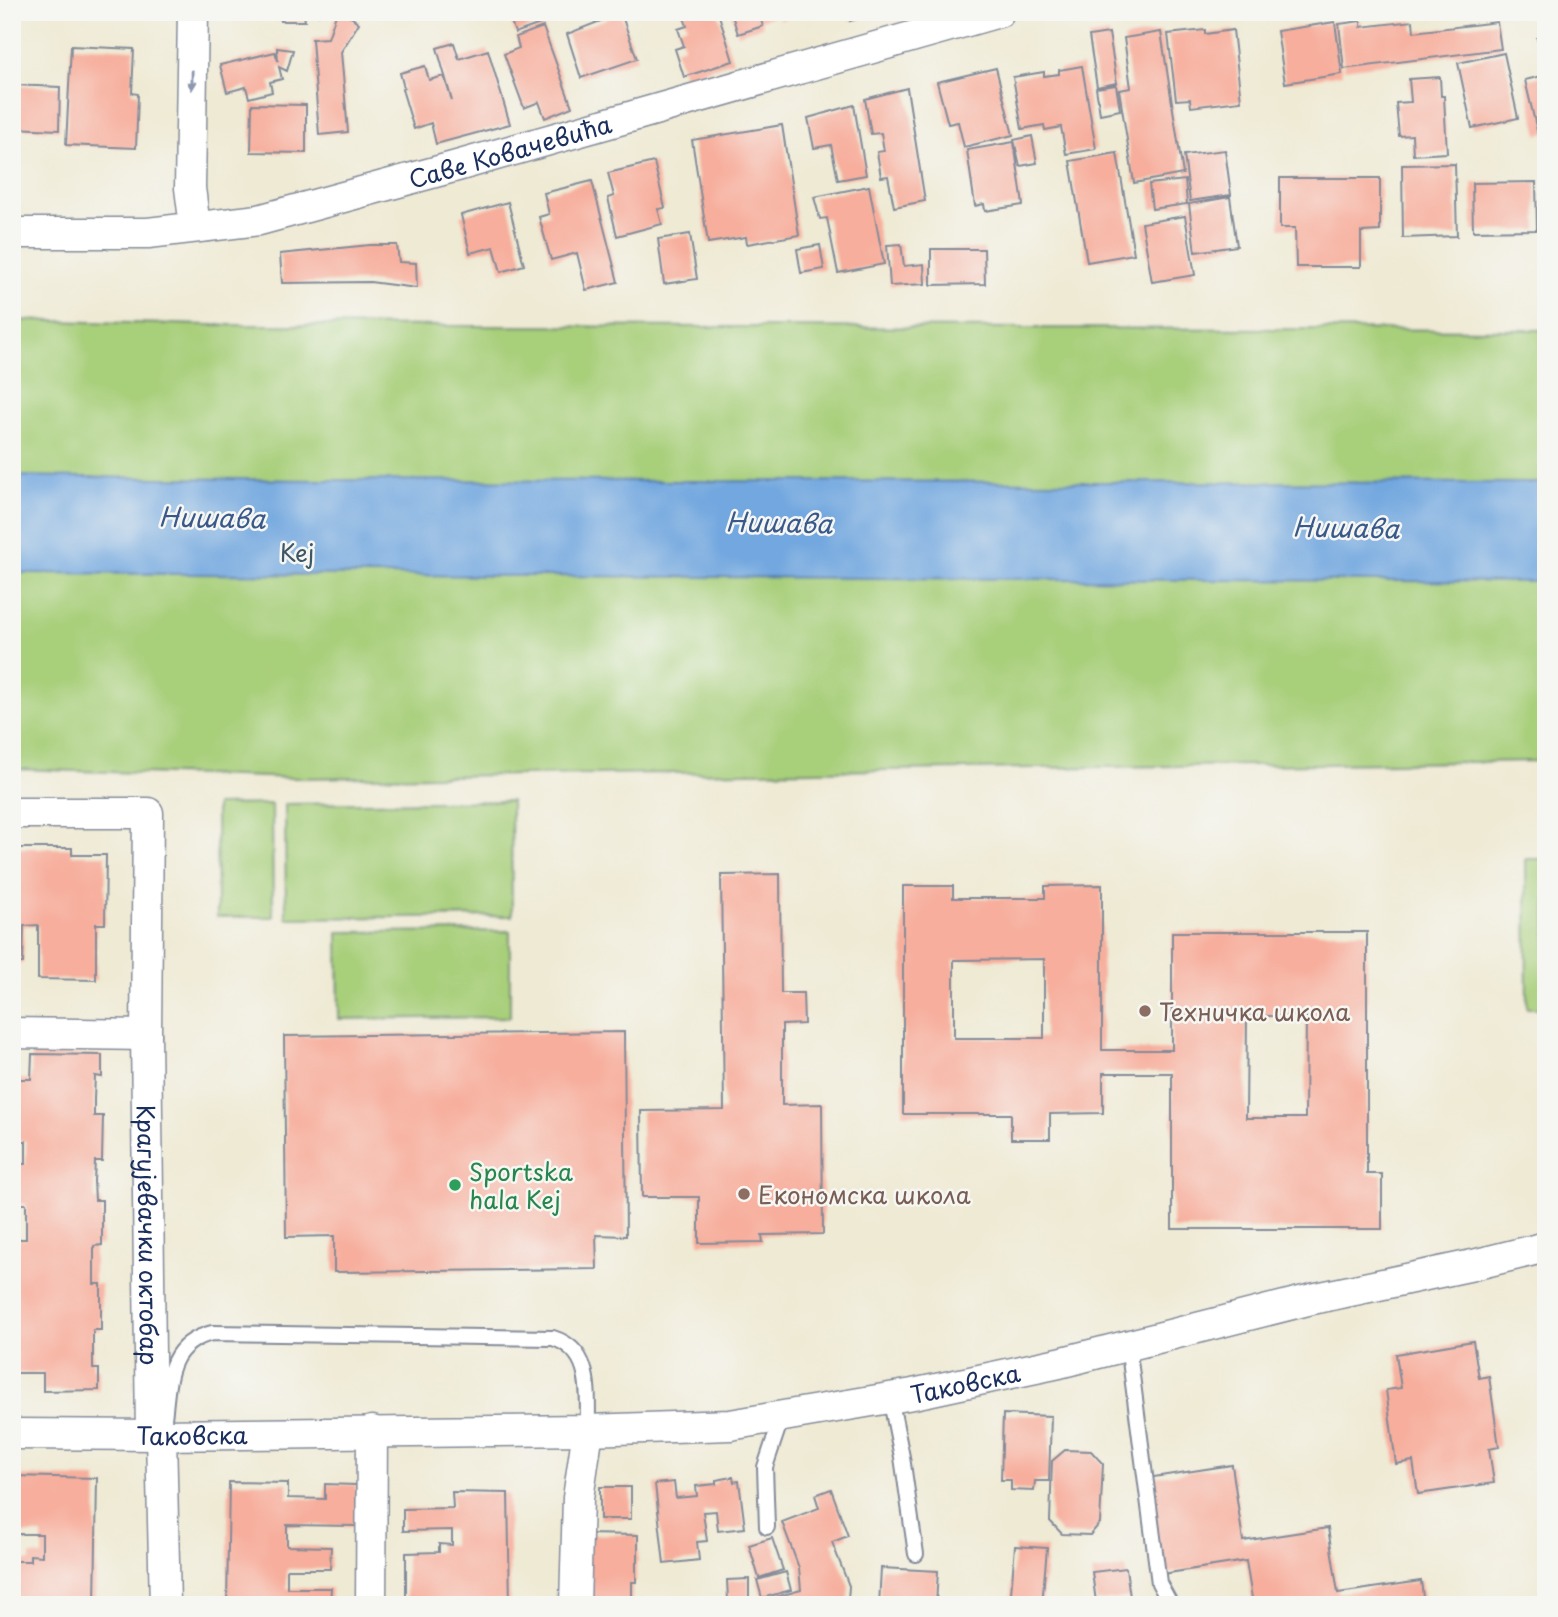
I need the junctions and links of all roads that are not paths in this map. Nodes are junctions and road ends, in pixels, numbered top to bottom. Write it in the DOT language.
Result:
graph roads {
  1 [pos="193,12"];
  2 [pos="999,12"];
  3 [pos="195,227"];
  4 [pos="12,233"];
  5 [pos="12,813"];
  6 [pos="12,1033"];
  7 [pos="146,1035"];
  8 [pos="1546,1247"];
  9 [pos="1128,1345"];
  10 [pos="890,1397"];
  11 [pos="782,1416"];
  12 [pos="588,1430"];
  13 [pos="372,1432"];
  14 [pos="12,1434"];
  15 [pos="156,1435"];
  16 [pos="767,1527"];
  17 [pos="916,1554"];
  18 [pos="165,1605"];
  19 [pos="371,1605"];
  20 [pos="575,1605"];
  21 [pos="1171,1605"];
  1 -- 3 [label="street, one-way"];
  2 -- 3 [label="street, Саве Ковачевића"];
  3 -- 4 [label="street, Саве Ковачевића"];
  5 -- 7 [label="street, Крагујевачки октобар"];
  6 -- 7 [label="street"];
  7 -- 15 [label="street, Крагујевачки октобар"];
  8 -- 9 [label="street, Таковска"];
  9 -- 10 [label="street, Таковска"];
  9 -- 21 [label="lane"];
  10 -- 11 [label="street, Таковска"];
  10 -- 17 [label="lane"];
  11 -- 12 [label="street, Таковска"];
  11 -- 16 [label="lane"];
  12 -- 13 [label="street, Таковска"];
  12 -- 15 [label="lane"];
  12 -- 20 [label="street"];
  13 -- 15 [label="street, Таковска"];
  13 -- 19 [label="street"];
  14 -- 15 [label="street, Таковска"];
  15 -- 18 [label="street, Крагујевачки октобар"];
}
